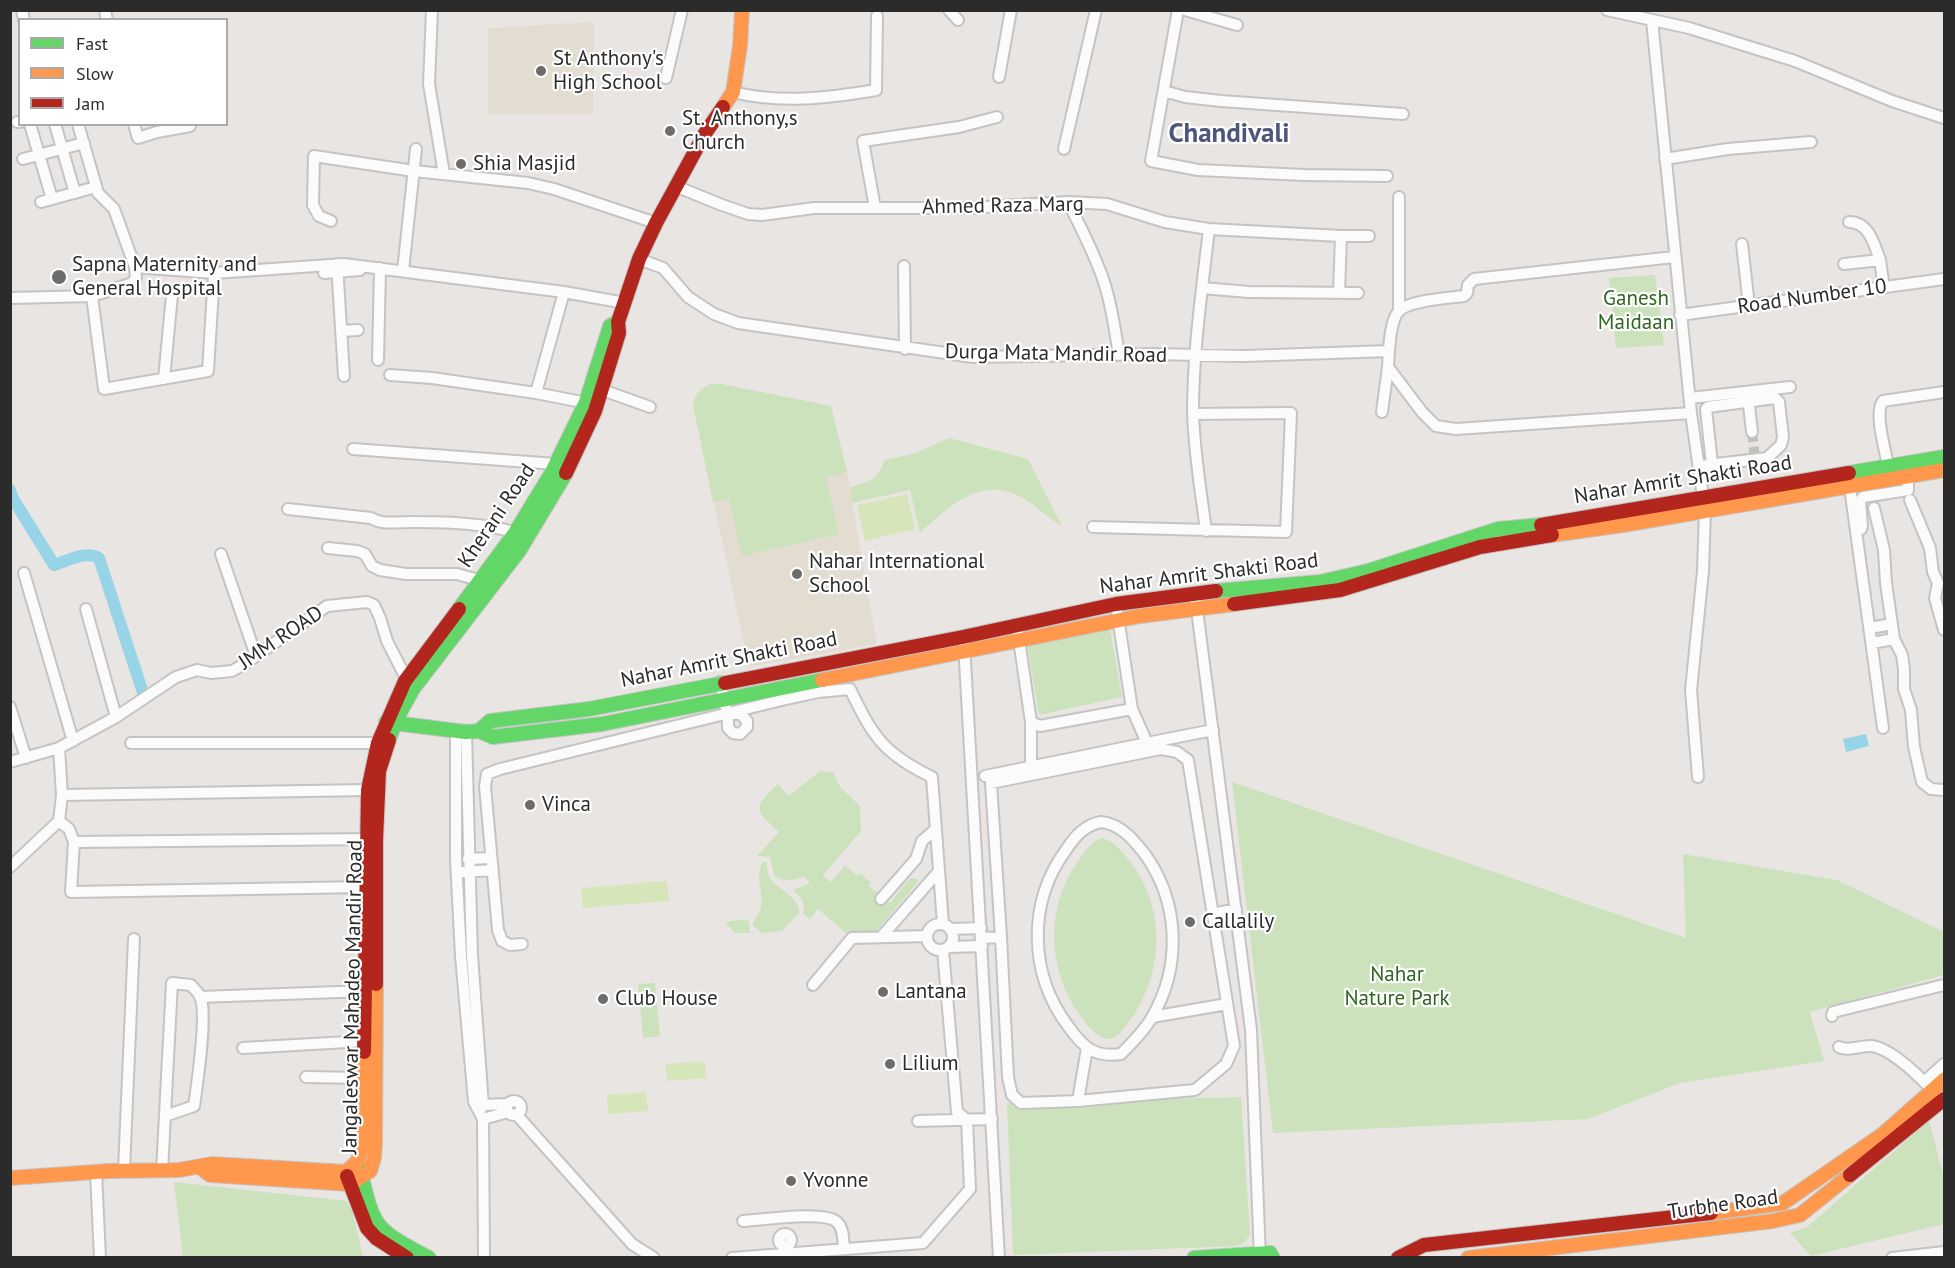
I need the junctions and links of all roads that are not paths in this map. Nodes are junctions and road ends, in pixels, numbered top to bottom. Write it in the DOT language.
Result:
graph roads {
  1 [pos="432,10"];
  2 [pos="682,10"];
  3 [pos="742,10"];
  4 [pos="949,10"];
  5 [pos="1011,10"];
  6 [pos="1096,10"];
  7 [pos="1178,10"];
  8 [pos="1185,10"];
  9 [pos="1607,10"];
  10 [pos="877,16"];
  11 [pos="958,20"];
  12 [pos="1652,20"];
  13 [pos="1237,25"];
  14 [pos="999,77"];
  15 [pos="666,78"];
  16 [pos="1164,91"];
  17 [pos="733,92"];
  18 [pos="1403,114"];
  19 [pos="997,117"];
  20 [pos="1944,118"];
  21 [pos="31,126"];
  22 [pos="55,126"];
  23 [pos="79,126"];
  24 [pos="135,126"];
  25 [pos="190,126"];
  26 [pos="84,142"];
  27 [pos="1811,142"];
  28 [pos="61,149"];
  29 [pos="416,149"];
  30 [pos="1064,149"];
  31 [pos="39,154"];
  32 [pos="23,159"];
  33 [pos="1665,159"];
  34 [pos="414,171"];
  35 [pos="444,174"];
  36 [pos="1387,176"];
  37 [pos="675,186"];
  38 [pos="96,187"];
  39 [pos="75,193"];
  40 [pos="1399,197"];
  41 [pos="52,199"];
  42 [pos="41,202"];
  43 [pos="1068,202"];
  44 [pos="875,208"];
  45 [pos="331,221"];
  46 [pos="1849,222"];
  47 [pos="656,223"];
  48 [pos="1209,229"];
  49 [pos="1341,236"];
  50 [pos="1369,236"];
  51 [pos="1742,244"];
  52 [pos="1674,257"];
  53 [pos="639,259"];
  54 [pos="1880,260"];
  55 [pos="1844,264"];
  56 [pos="904,266"];
  57 [pos="135,267"];
  58 [pos="337,268"];
  59 [pos="380,268"];
  60 [pos="360,270"];
  61 [pos="403,271"];
  62 [pos="214,273"];
  63 [pos="324,273"];
  64 [pos="1944,279"];
  65 [pos="1202,288"];
  66 [pos="1884,288"];
  67 [pos="564,292"];
  68 [pos="1339,293"];
  69 [pos="1358,293"];
  70 [pos="172,295"];
  71 [pos="92,296"];
  72 [pos="10,298"];
  73 [pos="626,303"];
  74 [pos="1749,306"];
  75 [pos="1399,310"];
  76 [pos="1680,315"];
  77 [pos="358,330"];
  78 [pos="341,331"];
  79 [pos="905,348"];
  80 [pos="1389,351"];
  81 [pos="1119,355"];
  82 [pos="1195,355"];
  83 [pos="378,360"];
  84 [pos="1388,367"];
  85 [pos="344,375"];
  86 [pos="390,375"];
  87 [pos="164,379"];
  88 [pos="596,387"];
  89 [pos="1790,387"];
  90 [pos="1944,392"];
  91 [pos="536,393"];
  92 [pos="1748,397"];
  93 [pos="1690,398"];
  94 [pos="591,403"];
  95 [pos="650,407"];
  96 [pos="1382,412"];
  97 [pos="1691,413"];
  98 [pos="1193,414"];
  99 [pos="1752,432"];
  100 [pos="353,449"];
  101 [pos="1944,457"];
  102 [pos="556,464"];
  103 [pos="1712,464"];
  104 [pos="1699,466"];
  105 [pos="1944,470"];
  106 [pos="1890,473"];
  107 [pos="1908,476"];
  108 [pos="1849,479"];
  109 [pos="1910,500"];
  110 [pos="1704,504"];
  111 [pos="1874,508"];
  112 [pos="288,509"];
  113 [pos="1093,527"];
  114 [pos="1856,530"];
  115 [pos="1206,531"];
  116 [pos="521,535"];
  117 [pos="1479,541"];
  118 [pos="328,548"];
  119 [pos="221,554"];
  120 [pos="24,573"];
  121 [pos="479,581"];
  122 [pos="495,584"];
  123 [pos="1195,594"];
  124 [pos="1116,604"];
  125 [pos="86,609"];
  126 [pos="1089,610"];
  127 [pos="1197,610"];
  128 [pos="1119,620"];
  129 [pos="1892,624"];
  130 [pos="1093,625"];
  131 [pos="1017,626"];
  132 [pos="1870,628"];
  133 [pos="1944,630"];
  134 [pos="963,637"];
  135 [pos="1894,639"];
  136 [pos="1019,640"];
  137 [pos="1872,643"];
  138 [pos="965,652"];
  139 [pos="256,656"];
  140 [pos="720,682"];
  141 [pos="409,685"];
  142 [pos="728,698"];
  143 [pos="10,707"];
  144 [pos="1132,709"];
  145 [pos="732,714"];
  146 [pos="116,717"];
  147 [pos="390,722"];
  148 [pos="1031,722"];
  149 [pos="1883,728"];
  150 [pos="1213,730"];
  151 [pos="467,732"];
  152 [pos="73,741"];
  153 [pos="1147,742"];
  154 [pos="131,743"];
  155 [pos="378,743"];
  156 [pos="59,748"];
  157 [pos="26,758"];
  158 [pos="10,762"];
  159 [pos="1031,767"];
  160 [pos="985,776"];
  161 [pos="1698,777"];
  162 [pos="368,790"];
  163 [pos="1944,790"];
  164 [pos="62,795"];
  165 [pos="59,821"];
  166 [pos="936,829"];
  167 [pos="371,839"];
  168 [pos="74,842"];
  169 [pos="491,858"];
  170 [pos="468,859"];
  171 [pos="10,867"];
  172 [pos="493,870"];
  173 [pos="939,871"];
  174 [pos="457,872"];
  175 [pos="469,872"];
  176 [pos="366,887"];
  177 [pos="881,899"];
  178 [pos="1236,909"];
  179 [pos="1213,914"];
  180 [pos="947,926"];
  181 [pos="882,936"];
  182 [pos="927,936"];
  183 [pos="982,937"];
  184 [pos="1001,937"];
  185 [pos="134,939"];
  186 [pos="522,944"];
  187 [pos="946,948"];
  188 [pos="813,985"];
  189 [pos="1944,985"];
  190 [pos="366,991"];
  191 [pos="200,997"];
  192 [pos="1227,1004"];
  193 [pos="1832,1016"];
  194 [pos="1152,1017"];
  195 [pos="365,1041"];
  196 [pos="1839,1047"];
  197 [pos="243,1048"];
  198 [pos="1087,1048"];
  199 [pos="1944,1064"];
  200 [pos="306,1077"];
  201 [pos="364,1078"];
  202 [pos="476,1079"];
  203 [pos="1944,1080"];
  204 [pos="1936,1093"];
  205 [pos="1078,1101"];
  206 [pos="482,1111"];
  207 [pos="165,1116"];
  208 [pos="992,1119"];
  209 [pos="967,1120"];
  210 [pos="918,1121"];
  211 [pos="1888,1138"];
  212 [pos="124,1170"];
  213 [pos="162,1171"];
  214 [pos="96,1172"];
  215 [pos="10,1178"];
  216 [pos="353,1178"];
  217 [pos="1789,1198"];
  218 [pos="1800,1215"];
  219 [pos="743,1221"];
  220 [pos="844,1249"];
  221 [pos="786,1252"];
  222 [pos="1944,1252"];
  223 [pos="1265,1256"];
  224 [pos="100,1257"];
  225 [pos="407,1257"];
  226 [pos="429,1257"];
  227 [pos="484,1257"];
  228 [pos="654,1257"];
  229 [pos="732,1257"];
  230 [pos="999,1257"];
  231 [pos="1194,1257"];
  232 [pos="1398,1257"];
  233 [pos="1468,1257"];
  234 [pos="1892,1257"];
  1 -- 35 [label="street"];
  2 -- 15 [label="street"];
  3 -- 17 [label="street, Kherani Road"];
  4 -- 11 [label="street"];
  5 -- 14 [label="street"];
  6 -- 30 [label="street"];
  7 -- 16 [label="street"];
  8 -- 13 [label="street"];
  9 -- 12 [label="street"];
  10 -- 17 [label="street"];
  12 -- 20 [label="street"];
  12 -- 33 [label="street"];
  16 -- 18 [label="street"];
  16 -- 36 [label="street"];
  17 -- 37 [label="street, Kherani Road"];
  19 -- 44 [label="street"];
  21 -- 31 [label="street"];
  22 -- 28 [label="street"];
  23 -- 26 [label="street"];
  24 -- 25 [label="street"];
  26 -- 28 [label="street"];
  26 -- 38 [label="street"];
  27 -- 33 [label="street"];
  28 -- 31 [label="street"];
  28 -- 39 [label="street"];
  29 -- 34 [label="street"];
  31 -- 32 [label="street"];
  31 -- 41 [label="street"];
  33 -- 52 [label="street"];
  34 -- 35 [label="street"];
  34 -- 45 [label="street"];
  34 -- 61 [label="street"];
  35 -- 47 [label="street"];
  37 -- 44 [label="street, Ahmed Raza Marg"];
  37 -- 47 [label="street, Kherani Road"];
  38 -- 39 [label="street"];
  38 -- 57 [label="street"];
  39 -- 41 [label="street"];
  40 -- 75 [label="street"];
  41 -- 42 [label="street"];
  43 -- 44 [label="street, Ahmed Raza Marg"];
  43 -- 48 [label="street, Ahmed Raza Marg"];
  43 -- 81 [label="street"];
  46 -- 54 [label="street"];
  47 -- 53 [label="street, Kherani Road"];
  48 -- 49 [label="street, Ahmed Raza Marg"];
  48 -- 65 [label="street"];
  49 -- 50 [label="street, Ahmed Raza Marg"];
  49 -- 68 [label="street"];
  51 -- 74 [label="street"];
  52 -- 75 [label="street"];
  52 -- 76 [label="street"];
  53 -- 73 [label="street, Kherani Road"];
  53 -- 79 [label="street, Durga Mata Mandir Road"];
  54 -- 55 [label="street"];
  54 -- 66 [label="street"];
  56 -- 79 [label="street"];
  57 -- 62 [label="street"];
  57 -- 71 [label="street"];
  58 -- 59 [label="street"];
  58 -- 60 [label="street"];
  58 -- 62 [label="street"];
  58 -- 63 [label="street"];
  58 -- 78 [label="street"];
  59 -- 61 [label="street"];
  59 -- 83 [label="street"];
  61 -- 67 [label="street"];
  62 -- 87 [label="street"];
  64 -- 66 [label="street, Road Number 10"];
  65 -- 68 [label="street"];
  65 -- 82 [label="street"];
  66 -- 74 [label="street, Road Number 10"];
  67 -- 73 [label="street"];
  67 -- 91 [label="street"];
  68 -- 69 [label="street"];
  70 -- 87 [label="street"];
  71 -- 72 [label="street"];
  71 -- 87 [label="street"];
  73 -- 88 [label="street, Kherani Road"];
  74 -- 76 [label="street, Road Number 10"];
  75 -- 80 [label="street"];
  76 -- 93 [label="street"];
  77 -- 78 [label="street"];
  78 -- 85 [label="street"];
  79 -- 81 [label="street, Durga Mata Mandir Road"];
  80 -- 82 [label="street, Durga Mata Mandir Road"];
  80 -- 84 [label="street"];
  81 -- 82 [label="street, Durga Mata Mandir Road"];
  82 -- 98 [label="street"];
  84 -- 96 [label="street"];
  84 -- 97 [label="street"];
  86 -- 91 [label="street"];
  88 -- 94 [label="street, Kherani Road"];
  88 -- 95 [label="street"];
  89 -- 92 [label="street"];
  90 -- 106 [label="street"];
  91 -- 94 [label="street"];
  92 -- 93 [label="street"];
  92 -- 99 [label="street"];
  92 -- 103 [label="street"];
  92 -- 103 [label="street"];
  93 -- 97 [label="street"];
  94 -- 102 [label="street, Kherani Road"];
  94 -- 116 [label="street, Kherani Road"];
  97 -- 104 [label="street"];
  98 -- 115 [label="street"];
  98 -- 115 [label="street"];
  100 -- 102 [label="street"];
  101 -- 106 [label="street, Nahar Amrit Shakti Road"];
  102 -- 116 [label="street, Kherani Road"];
  103 -- 104 [label="street"];
  104 -- 110 [label="street"];
  105 -- 107 [label="street, Nahar Amrit Shakti Road"];
  106 -- 107 [label="street, Nahar Amrit Shakti Road"];
  106 -- 108 [label="street, Nahar Amrit Shakti Road"];
  107 -- 114 [label="street"];
  108 -- 110 [label="street, Nahar Amrit Shakti Road"];
  108 -- 114 [label="street"];
  109 -- 133 [label="street"];
  110 -- 117 [label="street, Nahar Amrit Shakti Road"];
  110 -- 161 [label="street"];
  111 -- 129 [label="street"];
  112 -- 116 [label="street"];
  113 -- 115 [label="street"];
  114 -- 132 [label="street"];
  116 -- 121 [label="street, Kherani Road"];
  116 -- 122 [label="street, Kherani Road"];
  117 -- 123 [label="street, Nahar Amrit Shakti Road"];
  117 -- 127 [label="street, Nahar Amrit Shakti Road"];
  118 -- 121 [label="street"];
  119 -- 139 [label="street"];
  120 -- 152 [label="street"];
  121 -- 122 [label="street"];
  121 -- 141 [label="street, Kherani Road"];
  122 -- 141 [label="street, Kherani Road"];
  123 -- 124 [label="street, Nahar Amrit Shakti Road"];
  123 -- 127 [label="street"];
  124 -- 126 [label="street, Nahar Amrit Shakti Road"];
  124 -- 128 [label="street"];
  125 -- 146 [label="street"];
  126 -- 130 [label="street"];
  126 -- 131 [label="street, Nahar Amrit Shakti Road"];
  127 -- 128 [label="street, Nahar Amrit Shakti Road"];
  127 -- 150 [label="street"];
  128 -- 130 [label="street, Nahar Amrit Shakti Road"];
  128 -- 144 [label="street"];
  129 -- 132 [label="street"];
  129 -- 135 [label="street"];
  130 -- 136 [label="street, Nahar Amrit Shakti Road"];
  131 -- 134 [label="street, Nahar Amrit Shakti Road"];
  131 -- 136 [label="street"];
  132 -- 137 [label="street"];
  134 -- 138 [label="street"];
  134 -- 140 [label="street, Nahar Amrit Shakti Road"];
  135 -- 137 [label="street"];
  135 -- 163 [label="street"];
  136 -- 138 [label="street, Nahar Amrit Shakti Road"];
  136 -- 148 [label="street"];
  137 -- 149 [label="street"];
  138 -- 142 [label="street, Nahar Amrit Shakti Road"];
  138 -- 183 [label="street"];
  139 -- 141 [label="street, JMM ROAD"];
  139 -- 146 [label="street, JMM ROAD"];
  140 -- 142 [label="street"];
  140 -- 151 [label="street, Nahar Amrit Shakti Road"];
  141 -- 147 [label="street, Kherani Road"];
  142 -- 145 [label="street"];
  142 -- 151 [label="street, Nahar Amrit Shakti Road"];
  143 -- 157 [label="street"];
  144 -- 148 [label="street"];
  144 -- 153 [label="street"];
  145 -- 166 [label="street"];
  145 -- 169 [label="street"];
  146 -- 152 [label="street, JMM ROAD"];
  147 -- 151 [label="street, Nahar Amrit Shakti Road"];
  147 -- 155 [label="street, Jangaleswar Mahadeo Mandir Road"];
  147 -- 167 [label="street, Jangaleswar Mahadeo Mandir Road"];
  148 -- 159 [label="street"];
  150 -- 153 [label="street"];
  150 -- 178 [label="street"];
  151 -- 170 [label="street"];
  151 -- 174 [label="street"];
  152 -- 156 [label="street, JMM ROAD"];
  153 -- 159 [label="street"];
  154 -- 155 [label="street"];
  155 -- 162 [label="street, Jangaleswar Mahadeo Mandir Road"];
  156 -- 157 [label="street, JMM ROAD"];
  156 -- 164 [label="street"];
  157 -- 158 [label="street, JMM ROAD"];
  159 -- 160 [label="street"];
  162 -- 164 [label="street"];
  162 -- 167 [label="street, Jangaleswar Mahadeo Mandir Road"];
  164 -- 165 [label="street"];
  165 -- 168 [label="street"];
  165 -- 171 [label="street"];
  166 -- 173 [label="street"];
  166 -- 177 [label="street"];
  167 -- 168 [label="street"];
  167 -- 176 [label="street, Jangaleswar Mahadeo Mandir Road"];
  167 -- 216 [label="street, Jangaleswar Mahadeo Mandir Road"];
  168 -- 176 [label="street"];
  169 -- 170 [label="street"];
  169 -- 172 [label="street"];
  170 -- 175 [label="street"];
  172 -- 175 [label="street"];
  172 -- 186 [label="street"];
  173 -- 180 [label="street"];
  173 -- 181 [label="street"];
  174 -- 175 [label="street"];
  174 -- 202 [label="street"];
  175 -- 202 [label="street"];
  176 -- 190 [label="street, Jangaleswar Mahadeo Mandir Road"];
  178 -- 179 [label="street"];
  178 -- 223 [label="street"];
  179 -- 184 [label="street"];
  179 -- 192 [label="street"];
  180 -- 182 [label="street"];
  180 -- 183 [label="street"];
  180 -- 187 [label="street"];
  181 -- 182 [label="street"];
  181 -- 188 [label="street"];
  182 -- 187 [label="street"];
  183 -- 184 [label="street"];
  183 -- 187 [label="street"];
  183 -- 208 [label="street"];
  184 -- 205 [label="street"];
  185 -- 212 [label="street"];
  187 -- 209 [label="street"];
  189 -- 193 [label="street"];
  190 -- 191 [label="street"];
  190 -- 195 [label="street, Jangaleswar Mahadeo Mandir Road"];
  191 -- 207 [label="street"];
  191 -- 207 [label="street"];
  192 -- 194 [label="street"];
  192 -- 205 [label="street"];
  194 -- 198 [label="street"];
  194 -- 198 [label="street"];
  195 -- 197 [label="street"];
  195 -- 201 [label="street, Jangaleswar Mahadeo Mandir Road"];
  196 -- 204 [label="street"];
  198 -- 205 [label="street"];
  199 -- 204 [label="street"];
  200 -- 201 [label="street"];
  201 -- 216 [label="street, Jangaleswar Mahadeo Mandir Road"];
  202 -- 206 [label="street"];
  203 -- 204 [label="street, Turbhe Road"];
  204 -- 211 [label="street, Turbhe Road"];
  206 -- 227 [label="street"];
  206 -- 228 [label="street"];
  207 -- 213 [label="street"];
  208 -- 209 [label="street"];
  208 -- 230 [label="street"];
  209 -- 210 [label="street"];
  209 -- 220 [label="street"];
  211 -- 217 [label="street"];
  211 -- 218 [label="street, Turbhe Road"];
  212 -- 213 [label="street, Jangaleswar Mahadeo Mandir Road"];
  212 -- 214 [label="street, Jangaleswar Mahadeo Mandir Road"];
  213 -- 216 [label="street, Jangaleswar Mahadeo Mandir Road"];
  214 -- 215 [label="street, Jangaleswar Mahadeo Mandir Road"];
  214 -- 224 [label="street"];
  216 -- 225 [label="street"];
  216 -- 226 [label="street"];
  217 -- 218 [label="street"];
  217 -- 232 [label="street"];
  218 -- 233 [label="street, Turbhe Road"];
  219 -- 220 [label="street"];
  220 -- 221 [label="street"];
  221 -- 229 [label="street"];
  222 -- 234 [label="street"];
  223 -- 231 [label="street"];
}
